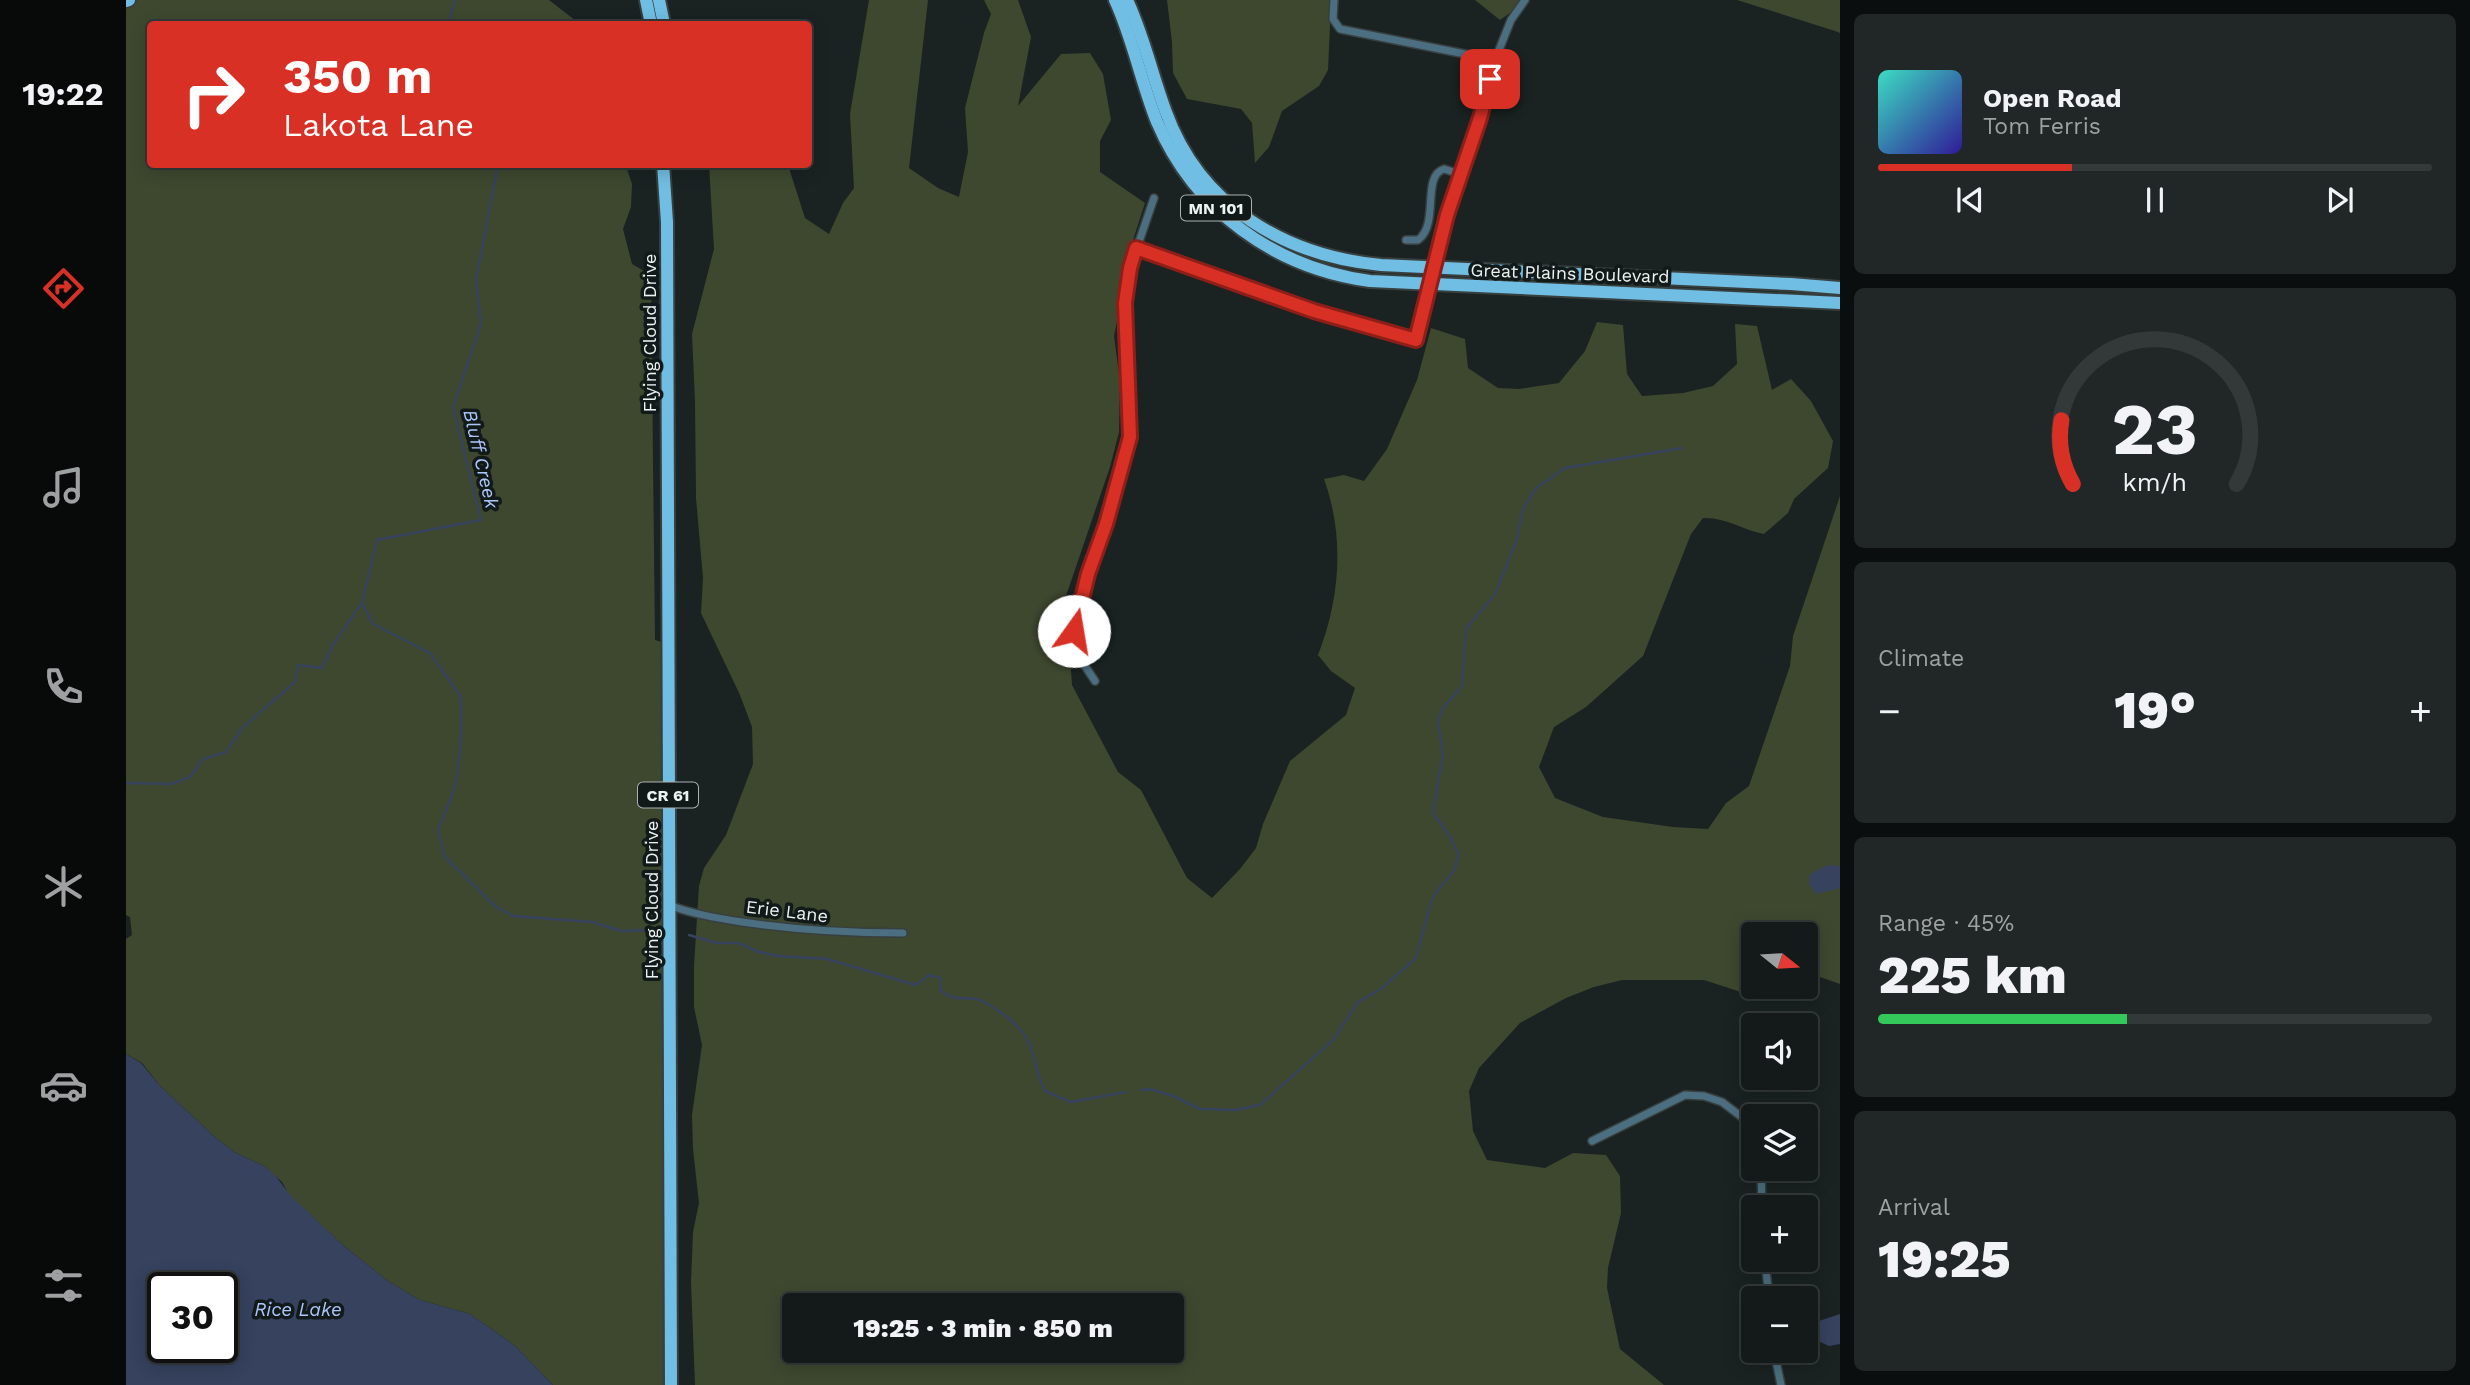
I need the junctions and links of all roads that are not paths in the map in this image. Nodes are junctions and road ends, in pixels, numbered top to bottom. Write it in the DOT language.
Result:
graph roads {
  1 [pos="659,0"];
  2 [pos="1115,0"];
  3 [pos="1127,0"];
  4 [pos="1334,0"];
  5 [pos="1525,0"];
  6 [pos="646,4"];
  7 [pos="650,21"];
  8 [pos="663,21"];
  9 [pos="1495,60"];
  10 [pos="666,168"];
  11 [pos="1460,174"];
  12 [pos="1154,198"];
  13 [pos="1406,240"];
  14 [pos="1136,248"];
  15 [pos="1433,267"];
  16 [pos="1430,285"];
  17 [pos="1840,288"];
  18 [pos="1840,303"];
  19 [pos="1095,681"];
  20 [pos="668,905"];
  21 [pos="904,933"];
  22 [pos="1741,1116"];
  23 [pos="1592,1141"];
  24 [pos="1776,1363"];
  25 [pos="671,1385"];
  26 [pos="1781,1385"];
  1 -- 8 [label="main road"];
  2 -- 16 [label="main road, Great Plains Boulevard / MN 101"];
  3 -- 15 [label="main road, Great Plains Boulevard / MN 101"];
  4 -- 9 [label="street"];
  5 -- 9 [label="street"];
  6 -- 7 [label="main road"];
  9 -- 11 [label="street"];
  10 -- 20 [label="main road, Flying Cloud Drive / CR 61"];
  11 -- 13 [label="street"];
  11 -- 15 [label="street"];
  12 -- 14 [label="street"];
  14 -- 16 [label="street"];
  14 -- 19 [label="street"];
  15 -- 16 [label="street"];
  15 -- 17 [label="main road, Great Plains Boulevard / MN 101"];
  16 -- 18 [label="main road, Great Plains Boulevard / MN 101"];
  20 -- 21 [label="street, Erie Lane"];
  20 -- 25 [label="main road, Flying Cloud Drive / CR 61"];
  22 -- 23 [label="street"];
  24 -- 26 [label="street"];
}
